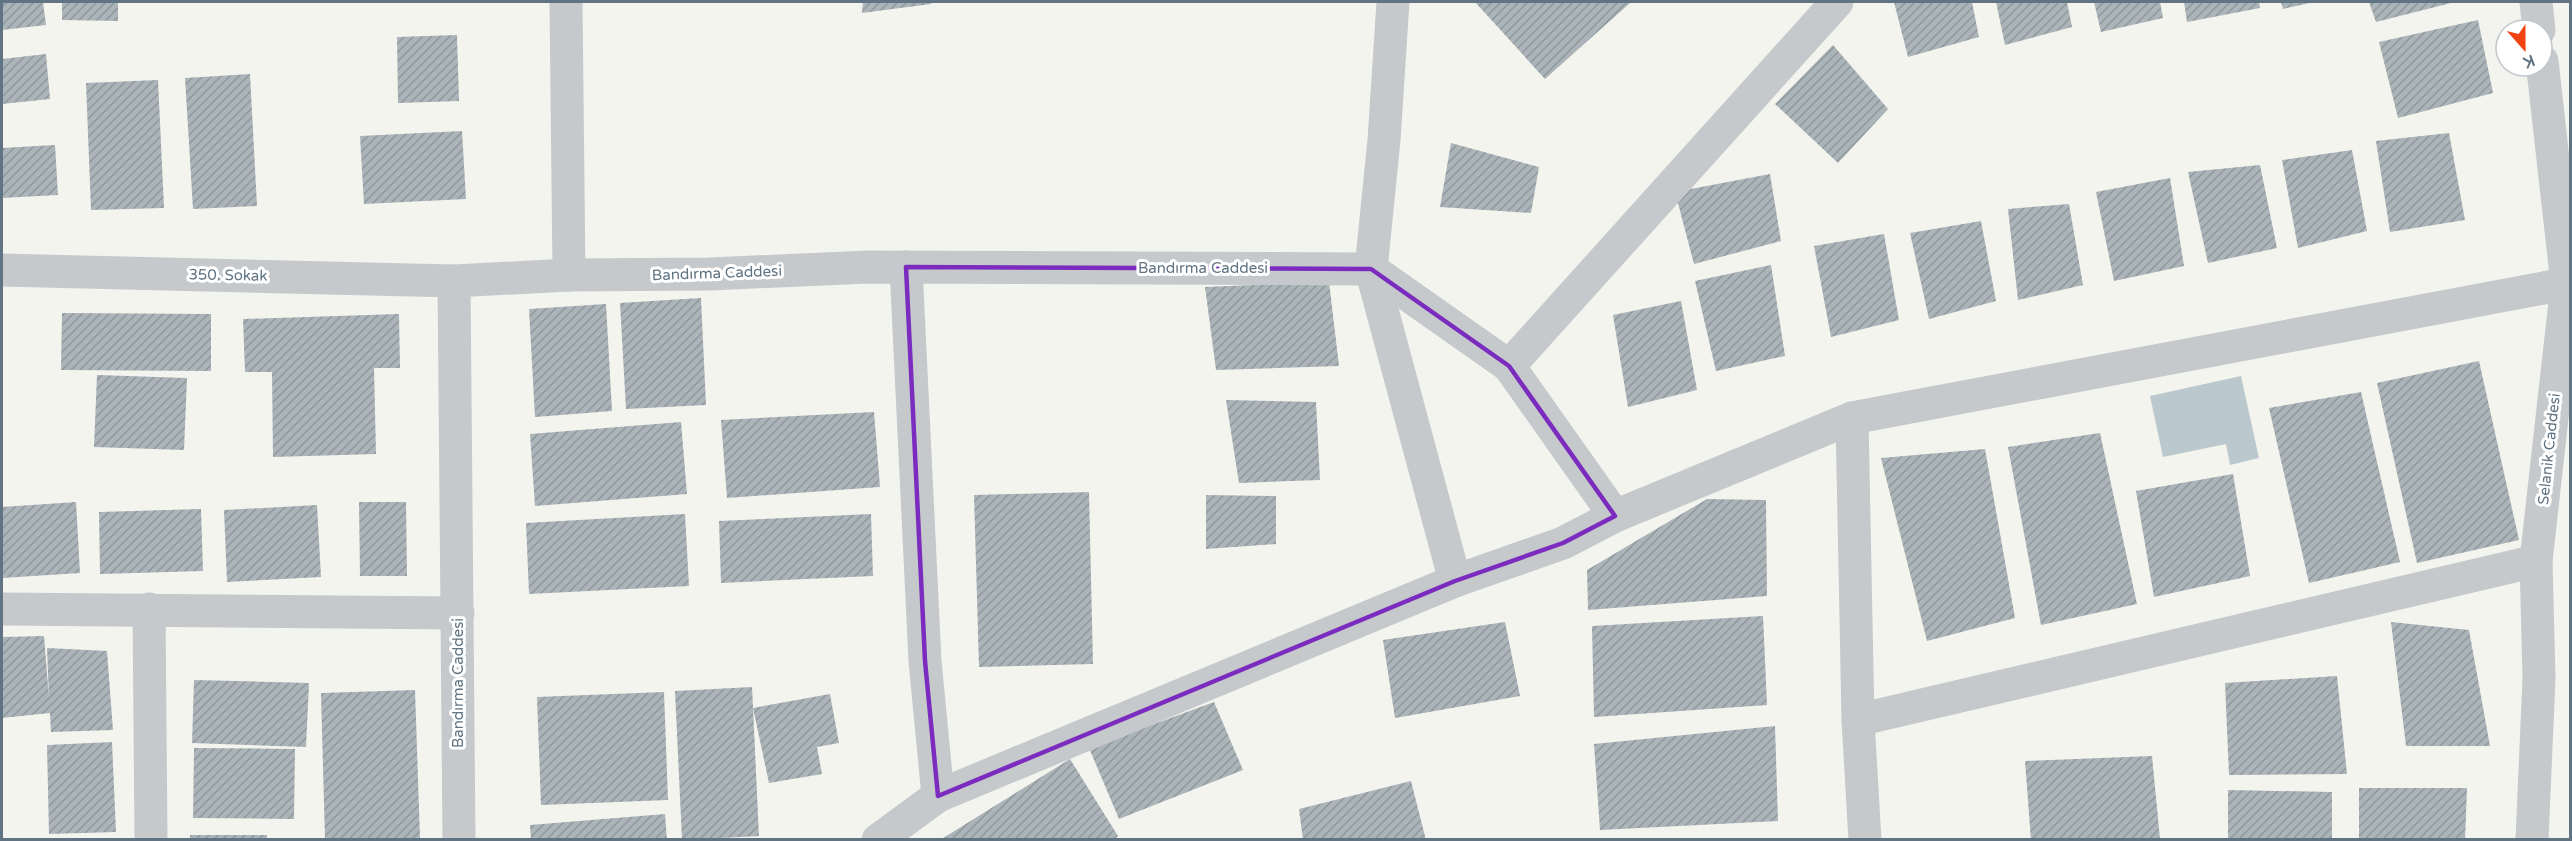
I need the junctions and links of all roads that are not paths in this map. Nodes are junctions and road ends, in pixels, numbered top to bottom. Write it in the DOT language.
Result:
graph roads {
  1 [pos="566,2"];
  2 [pos="1392,2"];
  3 [pos="1837,2"];
  4 [pos="2535,2"];
  5 [pos="2537,18"];
  6 [pos="2544,78"];
  7 [pos="906,267"];
  8 [pos="1371,269"];
  9 [pos="2,270"];
  10 [pos="569,275"];
  11 [pos="454,281"];
  12 [pos="2569,284"];
  13 [pos="1509,366"];
  14 [pos="1852,418"];
  15 [pos="1615,516"];
  16 [pos="2536,561"];
  17 [pos="1455,581"];
  18 [pos="2,609"];
  19 [pos="148,609"];
  20 [pos="458,613"];
  21 [pos="1858,720"];
  22 [pos="938,796"];
  23 [pos="151,840"];
  24 [pos="459,840"];
  25 [pos="878,840"];
  26 [pos="1865,840"];
  27 [pos="2532,840"];
  1 -- 10 [label="street"];
  2 -- 8 [label="street"];
  3 -- 13 [label="street"];
  4 -- 5 [label="street"];
  6 -- 12 [label="street, Selanik Caddesi"];
  7 -- 8 [label="street, Bandırma Caddesi"];
  7 -- 10 [label="street, Bandırma Caddesi"];
  7 -- 22 [label="street"];
  8 -- 13 [label="street"];
  8 -- 17 [label="street"];
  9 -- 11 [label="street, 350. Sokak"];
  10 -- 11 [label="street, Bandırma Caddesi"];
  11 -- 20 [label="street, Bandırma Caddesi"];
  12 -- 14 [label="street"];
  12 -- 16 [label="street, Selanik Caddesi"];
  13 -- 15 [label="street"];
  14 -- 15 [label="street"];
  14 -- 21 [label="street"];
  15 -- 17 [label="street"];
  16 -- 21 [label="street"];
  16 -- 27 [label="street, Selanik Caddesi"];
  17 -- 22 [label="street"];
  18 -- 19 [label="street"];
  19 -- 20 [label="street"];
  19 -- 23 [label="street"];
  20 -- 24 [label="street, Bandırma Caddesi"];
  21 -- 26 [label="street"];
  22 -- 25 [label="street"];
}
